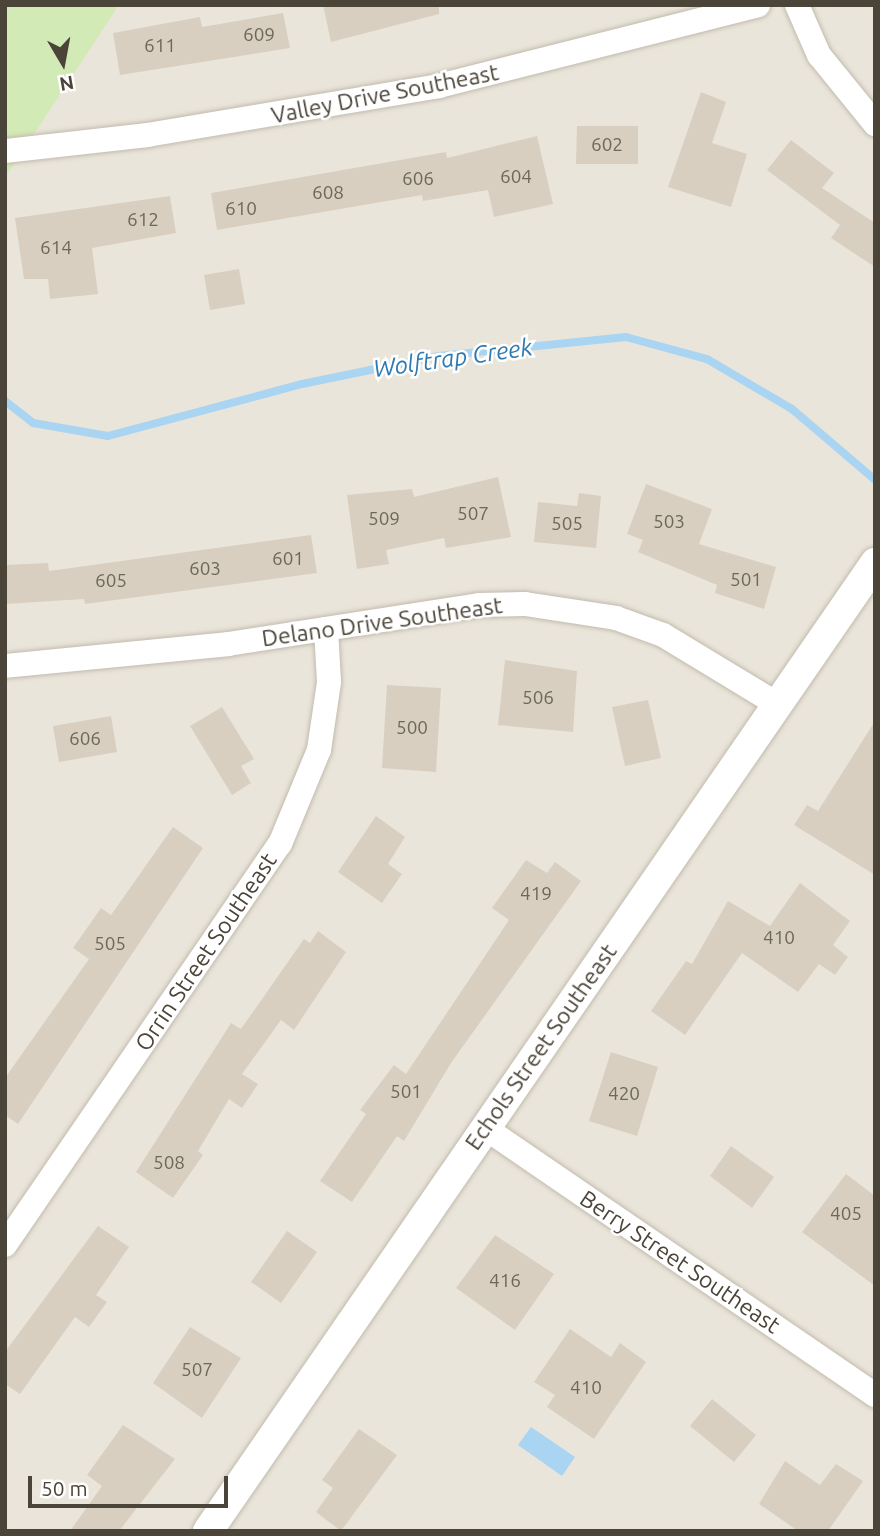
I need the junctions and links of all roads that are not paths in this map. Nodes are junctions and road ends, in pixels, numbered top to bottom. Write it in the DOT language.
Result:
graph roads {
  1 [pos="758,5"];
  2 [pos="797,5"];
  3 [pos="875,124"];
  4 [pos="5,150"];
  5 [pos="875,563"];
  6 [pos="326,629"];
  7 [pos="5,666"];
  8 [pos="777,704"];
  9 [pos="485,1128"];
  10 [pos="5,1245"];
  11 [pos="875,1395"];
  12 [pos="208,1531"];
  1 -- 4 [label="street, Valley Drive Southeast"];
  2 -- 3 [label="street"];
  5 -- 8 [label="street, Echols Street Southeast"];
  6 -- 7 [label="street, Delano Drive Southeast"];
  6 -- 8 [label="street, Delano Drive Southeast"];
  6 -- 10 [label="street, Orrin Street Southeast"];
  8 -- 9 [label="street, Echols Street Southeast"];
  9 -- 11 [label="street, Berry Street Southeast"];
  9 -- 12 [label="street, Echols Street Southeast"];
}
